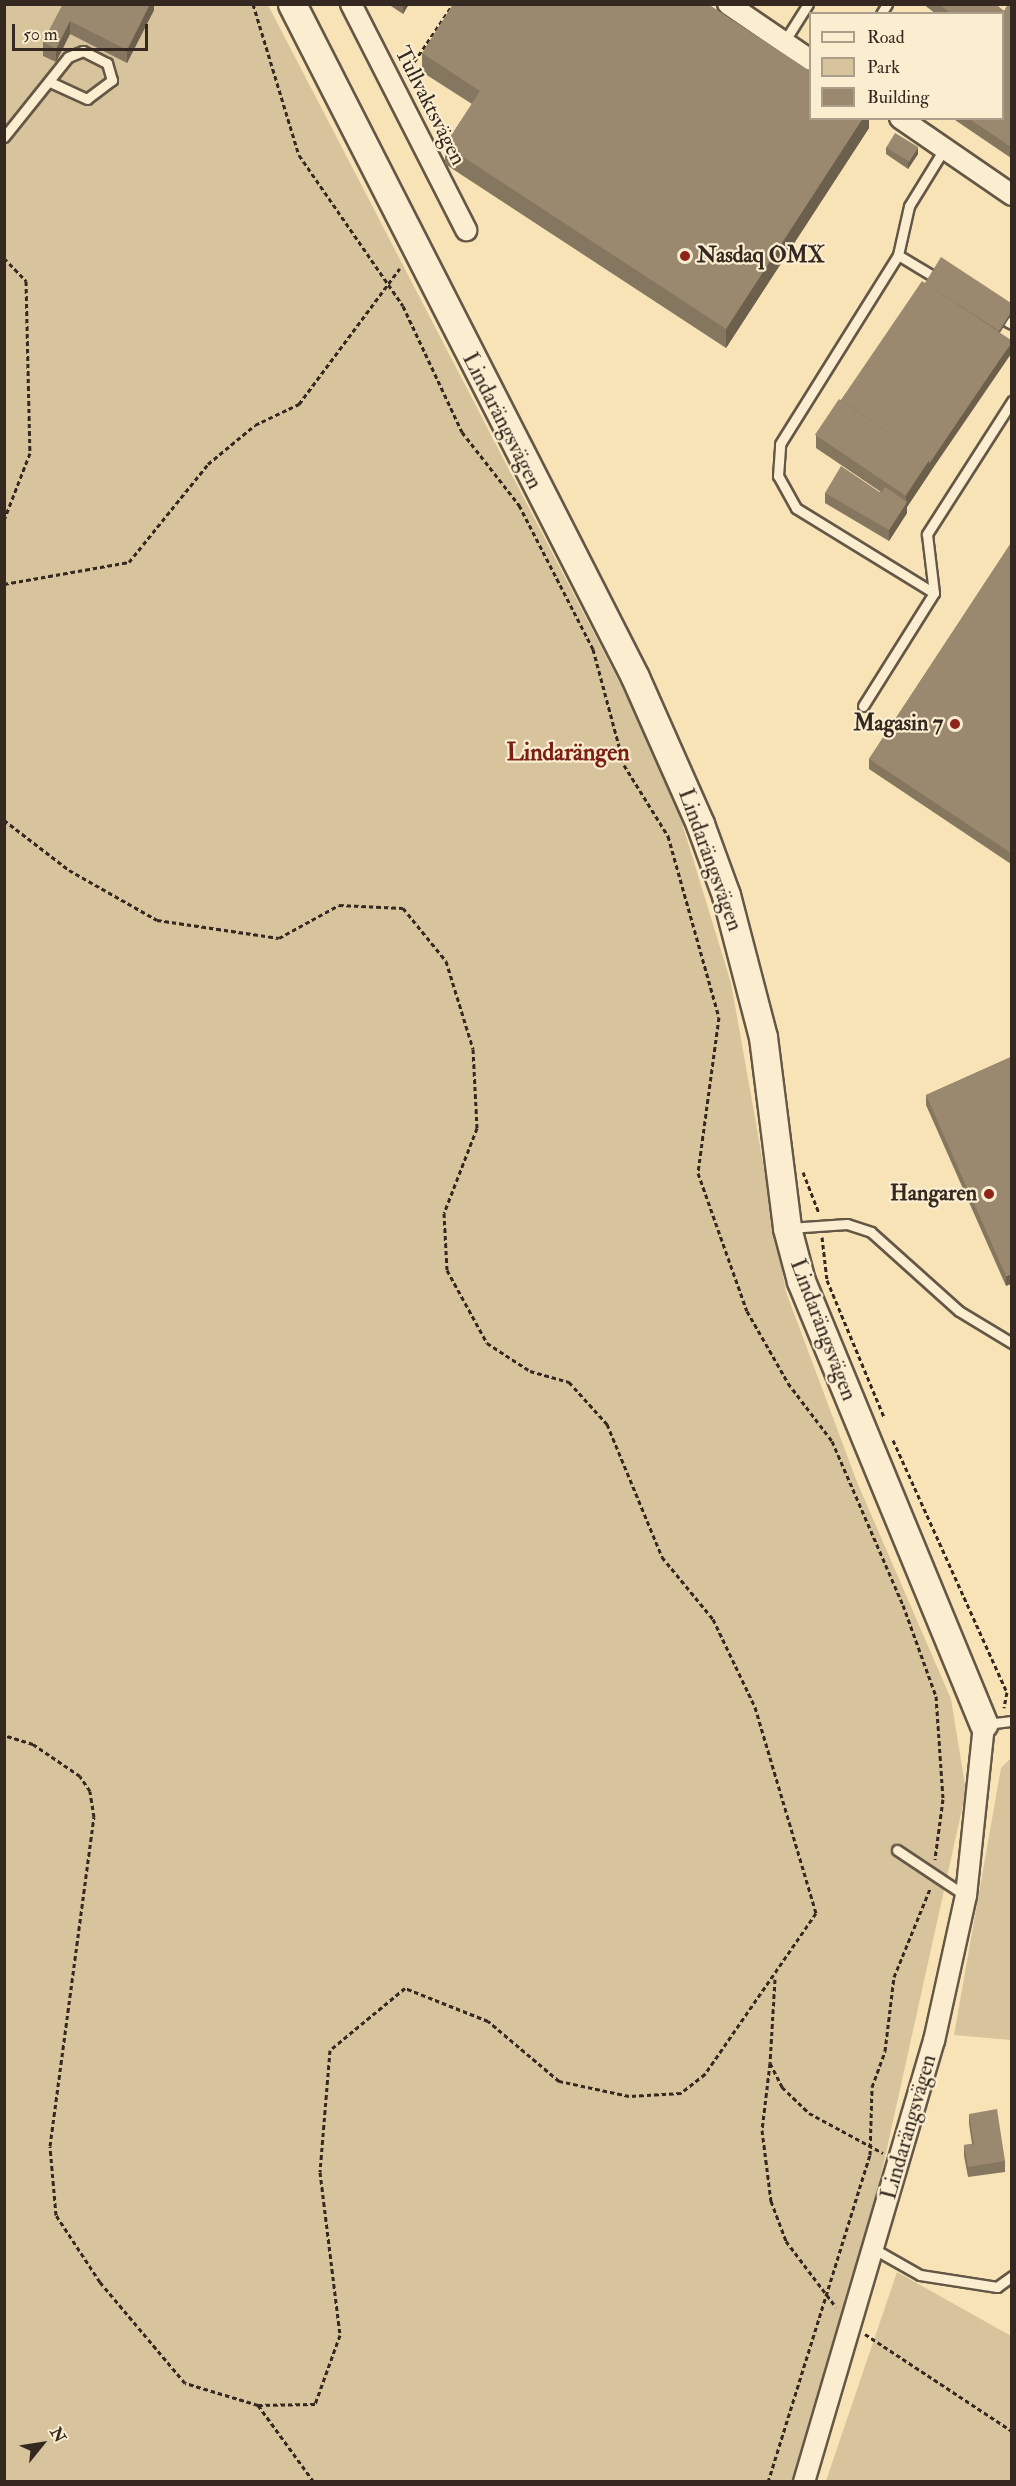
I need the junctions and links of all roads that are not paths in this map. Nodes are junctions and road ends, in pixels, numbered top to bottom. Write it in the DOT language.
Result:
graph roads {
  1 [pos="292,4"];
  2 [pos="351,4"];
  3 [pos="728,4"];
  4 [pos="808,4"];
  5 [pos="784,42"];
  6 [pos="809,59"];
  7 [pos="50,82"];
  8 [pos="903,120"];
  9 [pos="4,137"];
  10 [pos="944,149"];
  11 [pos="1011,195"];
  12 [pos="466,230"];
  13 [pos="898,255"];
  14 [pos="931,275"];
  15 [pos="1011,400"];
  16 [pos="934,593"];
  17 [pos="863,706"];
  18 [pos="787,1228"];
  19 [pos="1011,1343"];
  20 [pos="1011,1721"];
  21 [pos="993,1724"];
  22 [pos="897,1850"];
  23 [pos="966,1896"];
  24 [pos="874,2249"];
  25 [pos="1011,2276"];
  26 [pos="804,2481"];
  1 -- 18 [label="street, Lindarängsvägen"];
  2 -- 12 [label="street, Tullvaktsvägen"];
  3 -- 5 [label="street"];
  4 -- 5 [label="lane"];
  5 -- 6 [label="street"];
  7 -- 7 [label="lane"];
  7 -- 9 [label="lane"];
  8 -- 10 [label="street"];
  10 -- 11 [label="street"];
  10 -- 13 [label="lane"];
  13 -- 14 [label="lane"];
  13 -- 16 [label="lane"];
  15 -- 16 [label="lane"];
  16 -- 17 [label="lane"];
  18 -- 19 [label="lane"];
  18 -- 21 [label="street, Lindarängsvägen"];
  20 -- 21 [label="lane"];
  21 -- 23 [label="street, Lindarängsvägen"];
  22 -- 23 [label="lane"];
  23 -- 24 [label="street, Lindarängsvägen"];
  24 -- 25 [label="lane"];
  24 -- 26 [label="street, Lindarängsvägen"];
}
